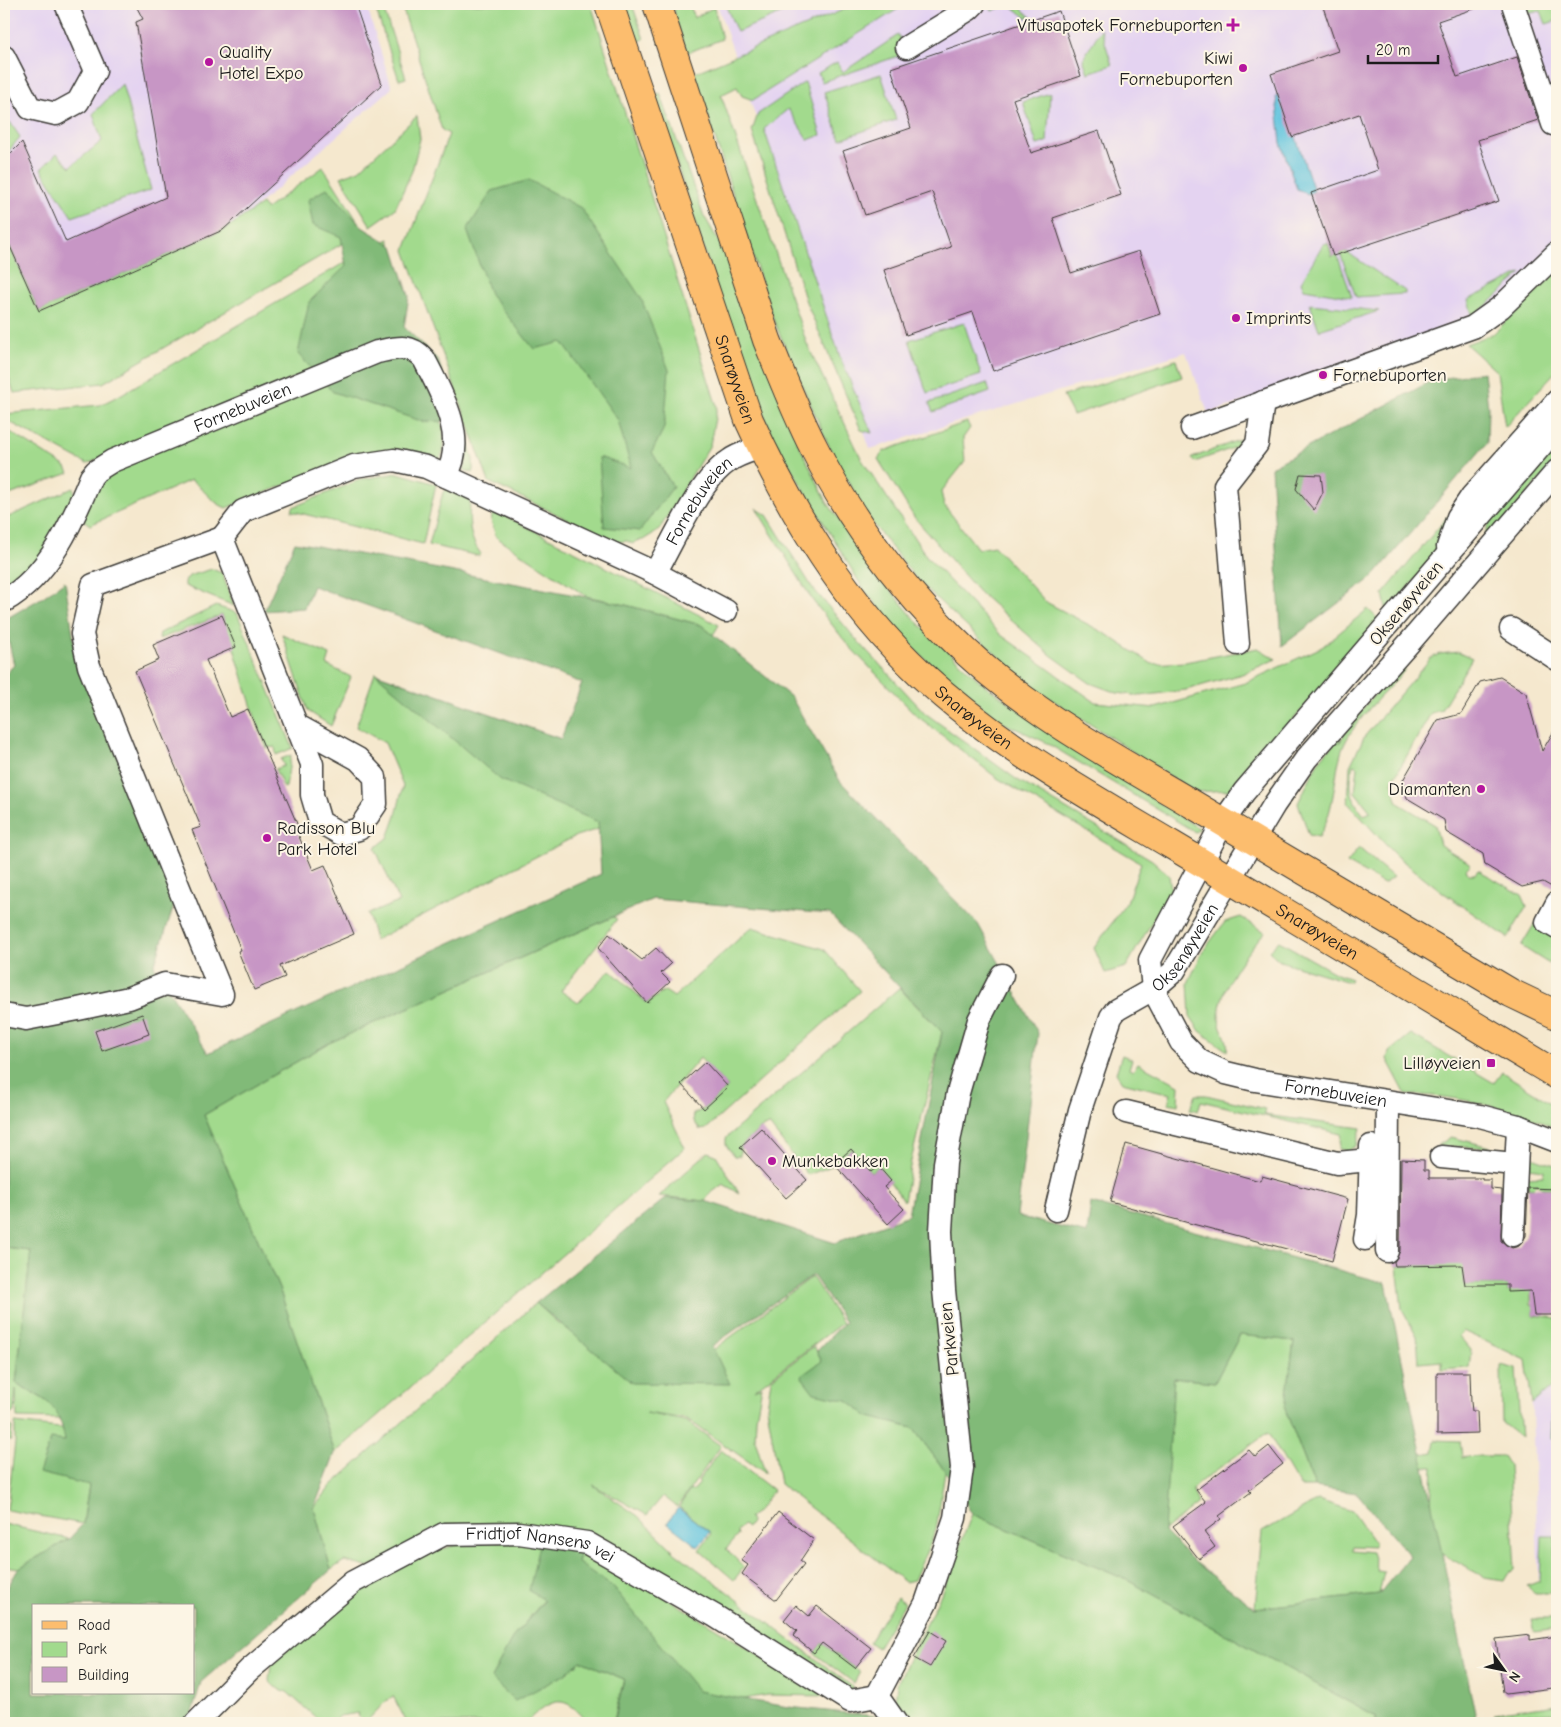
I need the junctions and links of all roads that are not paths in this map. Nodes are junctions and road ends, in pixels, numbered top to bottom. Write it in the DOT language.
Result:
graph roads {
  1 [pos="66,4"];
  2 [pos="609,4"];
  3 [pos="974,4"];
  4 [pos="1513,4"];
  5 [pos="661,16"];
  6 [pos="907,47"];
  7 [pos="4,57"];
  8 [pos="1553,124"];
  9 [pos="1557,253"];
  10 [pos="1263,402"];
  11 [pos="1557,402"];
  12 [pos="1557,427"];
  13 [pos="1192,428"];
  14 [pos="761,447"];
  15 [pos="1557,471"];
  16 [pos="446,476"];
  17 [pos="222,538"];
  18 [pos="1443,559"];
  19 [pos="655,573"];
  20 [pos="4,601"];
  21 [pos="726,611"];
  22 [pos="1512,630"];
  23 [pos="1238,644"];
  24 [pos="1557,659"];
  25 [pos="296,725"];
  26 [pos="1223,822"];
  27 [pos="1253,840"];
  28 [pos="1201,863"];
  29 [pos="1229,881"];
  30 [pos="1557,903"];
  31 [pos="1557,928"];
  32 [pos="1002,975"];
  33 [pos="1154,990"];
  34 [pos="1557,1014"];
  35 [pos="4,1015"];
  36 [pos="1557,1075"];
  37 [pos="1380,1102"];
  38 [pos="1126,1112"];
  39 [pos="1518,1126"];
  40 [pos="1557,1141"];
  41 [pos="1441,1157"];
  42 [pos="1370,1160"];
  43 [pos="1515,1164"];
  44 [pos="1056,1210"];
  45 [pos="1513,1235"];
  46 [pos="1364,1239"];
  47 [pos="1386,1251"];
  48 [pos="878,1696"];
  49 [pos="196,1723"];
  50 [pos="896,1723"];
  1 -- 7 [label="street"];
  2 -- 14 [label="main road, Snarøyveien"];
  3 -- 6 [label="street"];
  4 -- 8 [label="street"];
  5 -- 26 [label="main road"];
  9 -- 10 [label="street"];
  10 -- 13 [label="street"];
  10 -- 23 [label="street"];
  11 -- 18 [label="street"];
  12 -- 18 [label="street, Oksenøyveien"];
  14 -- 19 [label="street, Fornebuveien"];
  14 -- 28 [label="main road, Snarøyveien"];
  15 -- 27 [label="street, Oksenøyveien"];
  16 -- 17 [label="street"];
  16 -- 19 [label="street"];
  16 -- 20 [label="street, Fornebuveien"];
  17 -- 25 [label="street"];
  17 -- 35 [label="street"];
  18 -- 26 [label="street, Oksenøyveien"];
  19 -- 21 [label="street"];
  22 -- 24 [label="street"];
  25 -- 25 [label="street"];
  26 -- 27 [label="main road"];
  26 -- 28 [label="street, Oksenøyveien"];
  27 -- 29 [label="street, Oksenøyveien"];
  27 -- 34 [label="main road"];
  28 -- 29 [label="main road, Snarøyveien"];
  28 -- 33 [label="street, Oksenøyveien"];
  29 -- 33 [label="street, Oksenøyveien"];
  29 -- 36 [label="main road, Snarøyveien"];
  30 -- 31 [label="street"];
  32 -- 48 [label="street, Parkveien"];
  33 -- 37 [label="street, Fornebuveien"];
  33 -- 44 [label="street"];
  37 -- 39 [label="street, Fornebuveien"];
  37 -- 42 [label="street"];
  37 -- 47 [label="street"];
  38 -- 42 [label="street"];
  39 -- 40 [label="street, Fornebuveien"];
  39 -- 43 [label="street"];
  41 -- 43 [label="street"];
  42 -- 46 [label="street"];
  43 -- 45 [label="street"];
  48 -- 49 [label="street, Fridtjof Nansens vei"];
  48 -- 50 [label="street"];
}
